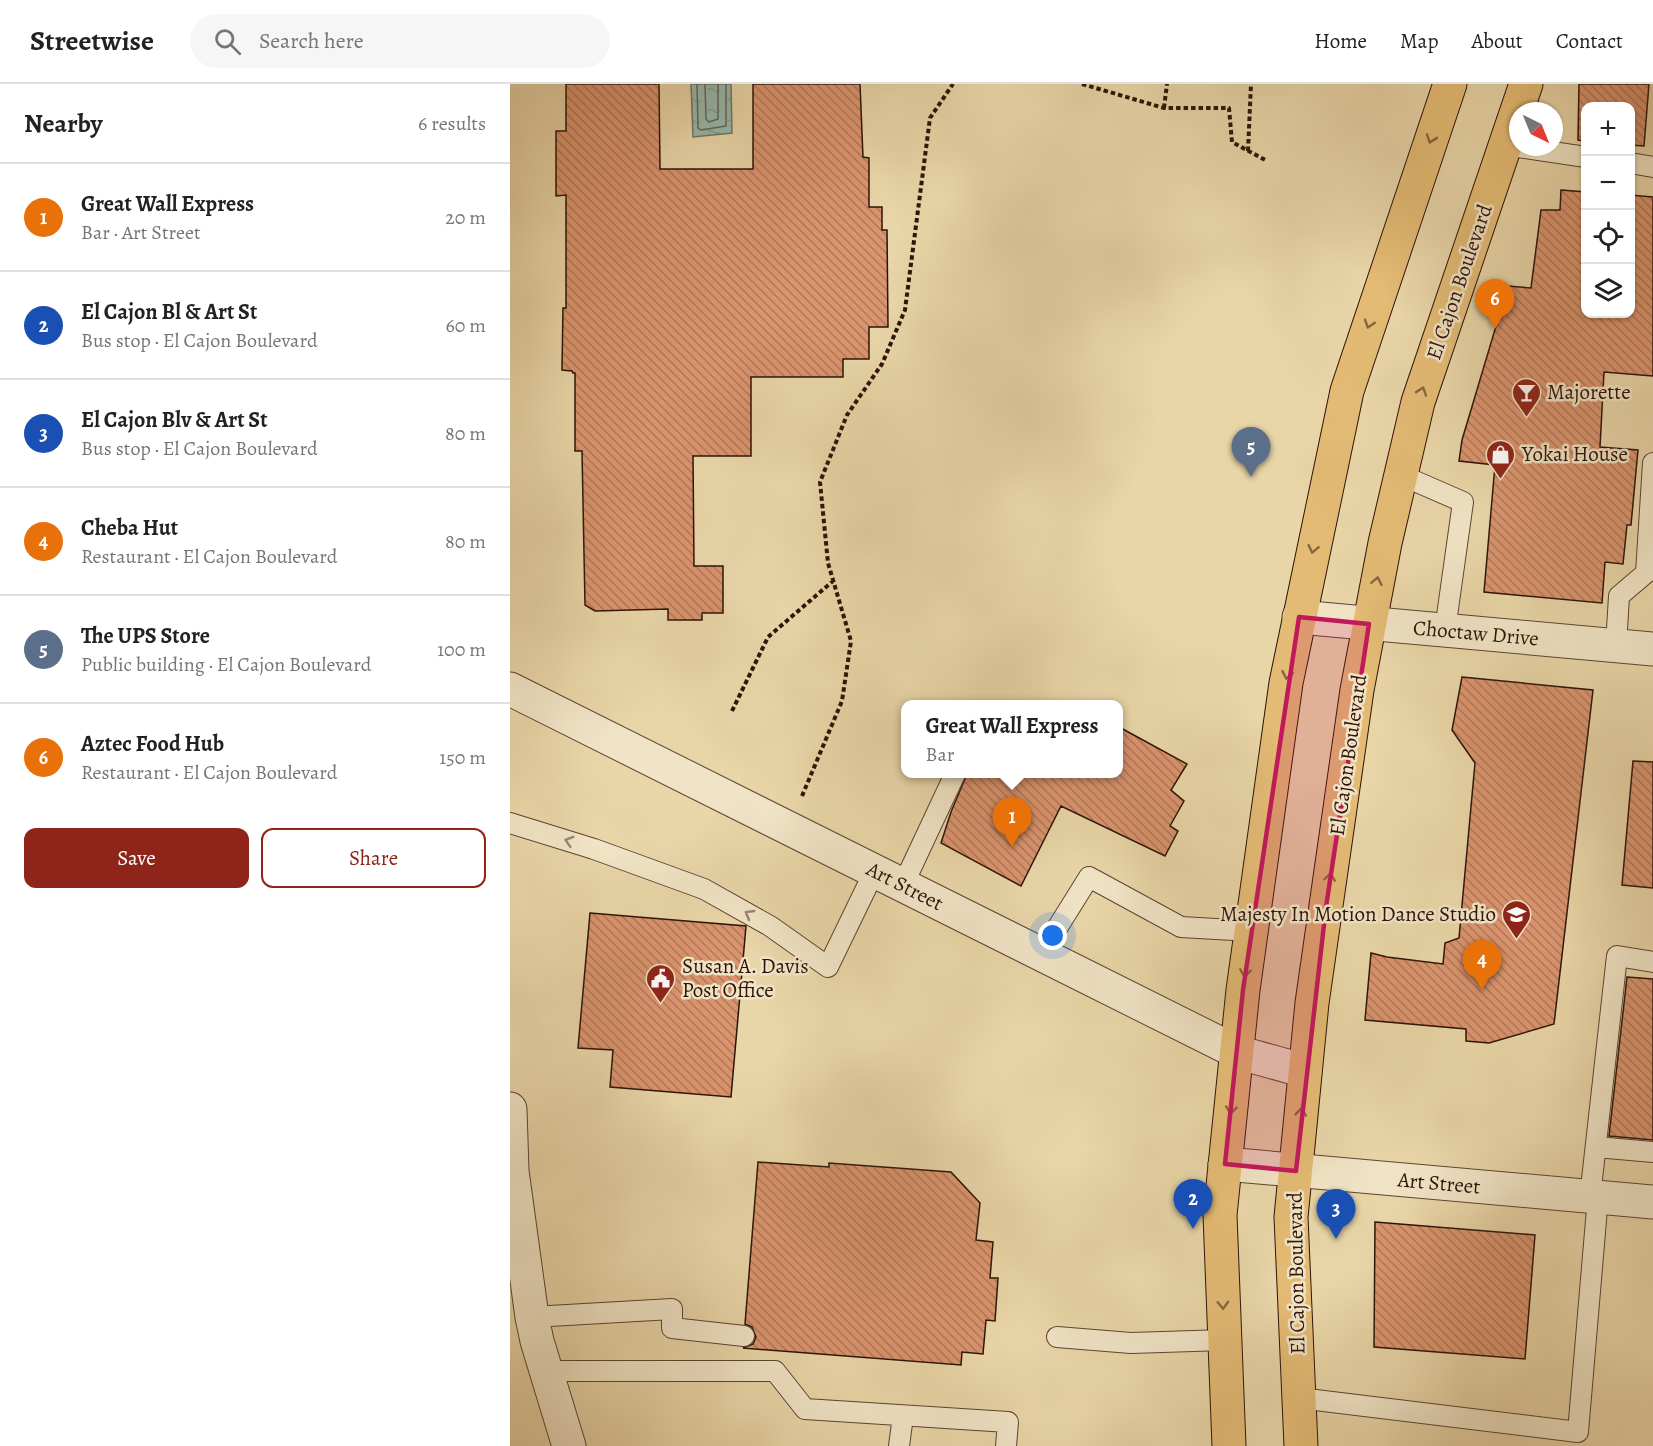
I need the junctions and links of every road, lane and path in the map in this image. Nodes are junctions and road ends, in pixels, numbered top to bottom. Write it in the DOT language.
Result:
graph roads {
  1 [pos="953,84"];
  2 [pos="1082,84"];
  3 [pos="1167,84"];
  4 [pos="1251,84"];
  5 [pos="1450,84"];
  6 [pos="1526,84"];
  7 [pos="1088,85"];
  8 [pos="1164,108"];
  9 [pos="1505,146"];
  10 [pos="1248,151"];
  11 [pos="1581,156"];
  12 [pos="1267,161"];
  13 [pos="1635,164"];
  14 [pos="1653,166"];
  15 [pos="1653,463"];
  16 [pos="1401,475"];
  17 [pos="833,581"];
  18 [pos="1299,617"];
  19 [pos="1369,624"];
  20 [pos="1445,630"];
  21 [pos="1616,646"];
  22 [pos="1653,649"];
  23 [pos="510,689"];
  24 [pos="732,711"];
  25 [pos="953,778"];
  26 [pos="802,796"];
  27 [pos="510,823"];
  28 [pos="875,870"];
  29 [pos="903,885"];
  30 [pos="1251,931"];
  31 [pos="1041,954"];
  32 [pos="1653,962"];
  33 [pos="1237,1052"];
  34 [pos="1305,1071"];
  35 [pos="510,1109"];
  36 [pos="1596,1147"];
  37 [pos="1653,1152"];
  38 [pos="1225,1164"];
  39 [pos="1296,1171"];
  40 [pos="1594,1197"];
  41 [pos="1653,1202"];
  42 [pos="515,1243"];
  43 [pos="532,1317"];
  44 [pos="744,1336"];
  45 [pos="1058,1337"];
  46 [pos="1225,1340"];
  47 [pos="546,1371"];
  48 [pos="1299,1398"];
  49 [pos="903,1416"];
  50 [pos="569,1446"];
  51 [pos="898,1446"];
  52 [pos="1006,1446"];
  53 [pos="1229,1446"];
  54 [pos="1301,1446"];
  1 -- 17 [label="path"];
  2 -- 7 [label="path"];
  3 -- 8 [label="path"];
  4 -- 10 [label="path"];
  5 -- 18 [label="main road, one-way"];
  6 -- 9 [label="main road, El Cajon Boulevard"];
  7 -- 8 [label="path"];
  8 -- 10 [label="path"];
  9 -- 11 [label="lane"];
  16 -- 9 [label="main road, El Cajon Boulevard, one-way"];
  10 -- 12 [label="path"];
  13 -- 14 [label="lane"];
  15 -- 21 [label="lane"];
  19 -- 16 [label="main road, El Cajon Boulevard, one-way"];
  16 -- 20 [label="lane"];
  17 -- 24 [label="path"];
  17 -- 26 [label="path"];
  18 -- 19 [label="street, Choctaw Drive"];
  18 -- 30 [label="main road, one-way"];
  19 -- 20 [label="street, Choctaw Drive"];
  34 -- 19 [label="main road, El Cajon Boulevard, one-way"];
  20 -- 21 [label="street, Choctaw Drive"];
  21 -- 22 [label="street, Choctaw Drive"];
  23 -- 28 [label="street, Art Street"];
  25 -- 29 [label="lane"];
  28 -- 27 [label="lane, one-way"];
  28 -- 29 [label="street, Art Street"];
  29 -- 31 [label="street, Art Street"];
  30 -- 31 [label="lane"];
  30 -- 33 [label="main road, one-way"];
  31 -- 33 [label="street, Art Street"];
  32 -- 36 [label="lane"];
  33 -- 34 [label="street, Art Street"];
  33 -- 38 [label="main road, one-way"];
  39 -- 34 [label="main road, El Cajon Boulevard, one-way"];
  35 -- 42 [label="street"];
  36 -- 37 [label="lane"];
  36 -- 40 [label="lane"];
  38 -- 39 [label="street, Art Street"];
  38 -- 46 [label="main road, one-way"];
  39 -- 40 [label="street, Art Street"];
  39 -- 48 [label="main road, El Cajon Boulevard"];
  40 -- 41 [label="street, Art Street"];
  40 -- 48 [label="lane"];
  42 -- 43 [label="street"];
  43 -- 44 [label="lane"];
  43 -- 47 [label="street"];
  45 -- 46 [label="lane"];
  46 -- 53 [label="main road"];
  47 -- 49 [label="lane"];
  47 -- 50 [label="street"];
  48 -- 54 [label="main road, El Cajon Boulevard"];
  49 -- 51 [label="lane"];
  49 -- 52 [label="lane"];
}
